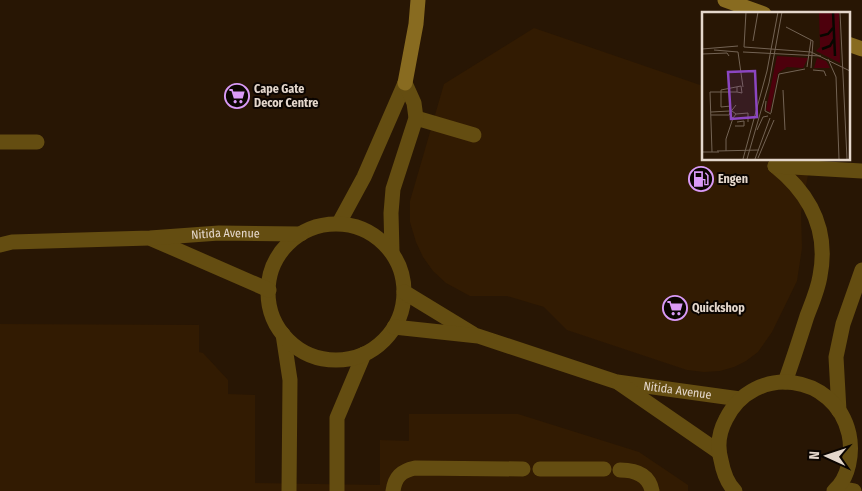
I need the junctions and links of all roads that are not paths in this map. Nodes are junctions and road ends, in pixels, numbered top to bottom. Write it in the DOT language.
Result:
graph roads {
  1 [pos="418,0"];
  2 [pos="725,0"];
  3 [pos="758,12"];
  4 [pos="850,45"];
  5 [pos="862,49"];
  6 [pos="405,83"];
  7 [pos="416,118"];
  8 [pos="474,134"];
  9 [pos="0,142"];
  10 [pos="37,142"];
  11 [pos="862,171"];
  12 [pos="339,223"];
  13 [pos="301,234"];
  14 [pos="150,238"];
  15 [pos="4,242"];
  16 [pos="392,252"];
  17 [pos="862,270"];
  18 [pos="268,290"];
  19 [pos="404,292"];
  20 [pos="394,327"];
  21 [pos="283,334"];
  22 [pos="478,336"];
  23 [pos="364,354"];
  24 [pos="616,382"];
  25 [pos="785,382"];
  26 [pos="740,398"];
  27 [pos="840,411"];
  28 [pos="856,442"];
  29 [pos="719,452"];
  30 [pos="523,469"];
  31 [pos="540,469"];
  32 [pos="604,470"];
  33 [pos="620,470"];
  34 [pos="733,490"];
  35 [pos="836,490"];
  36 [pos="289,491"];
  37 [pos="337,491"];
  38 [pos="392,491"];
  39 [pos="652,491"];
  40 [pos="854,491"];
  1 -- 6 [label="main road"];
  2 -- 3 [label="main road"];
  4 -- 5 [label="main road"];
  6 -- 7 [label="street"];
  6 -- 12 [label="street"];
  7 -- 8 [label="street"];
  7 -- 16 [label="street"];
  9 -- 10 [label="street"];
  11 -- 25 [label="street"];
  12 -- 13 [label="street"];
  12 -- 16 [label="street"];
  13 -- 14 [label="street, Nitida Avenue"];
  13 -- 18 [label="street"];
  14 -- 15 [label="street, Nitida Avenue"];
  14 -- 18 [label="street, Nitida Avenue"];
  16 -- 19 [label="street"];
  17 -- 27 [label="street"];
  18 -- 21 [label="street"];
  19 -- 20 [label="street"];
  19 -- 22 [label="street, Nitida Avenue"];
  20 -- 22 [label="street, Nitida Avenue"];
  20 -- 23 [label="street"];
  21 -- 23 [label="street"];
  21 -- 36 [label="street"];
  22 -- 24 [label="street, Nitida Avenue"];
  23 -- 37 [label="street"];
  24 -- 26 [label="street, Nitida Avenue"];
  24 -- 29 [label="street, Nitida Avenue"];
  25 -- 26 [label="street"];
  25 -- 27 [label="street"];
  26 -- 29 [label="street"];
  27 -- 28 [label="street"];
  28 -- 35 [label="street"];
  29 -- 34 [label="street"];
  30 -- 38 [label="street"];
  31 -- 32 [label="street"];
  33 -- 39 [label="street"];
  35 -- 40 [label="street"];
}
